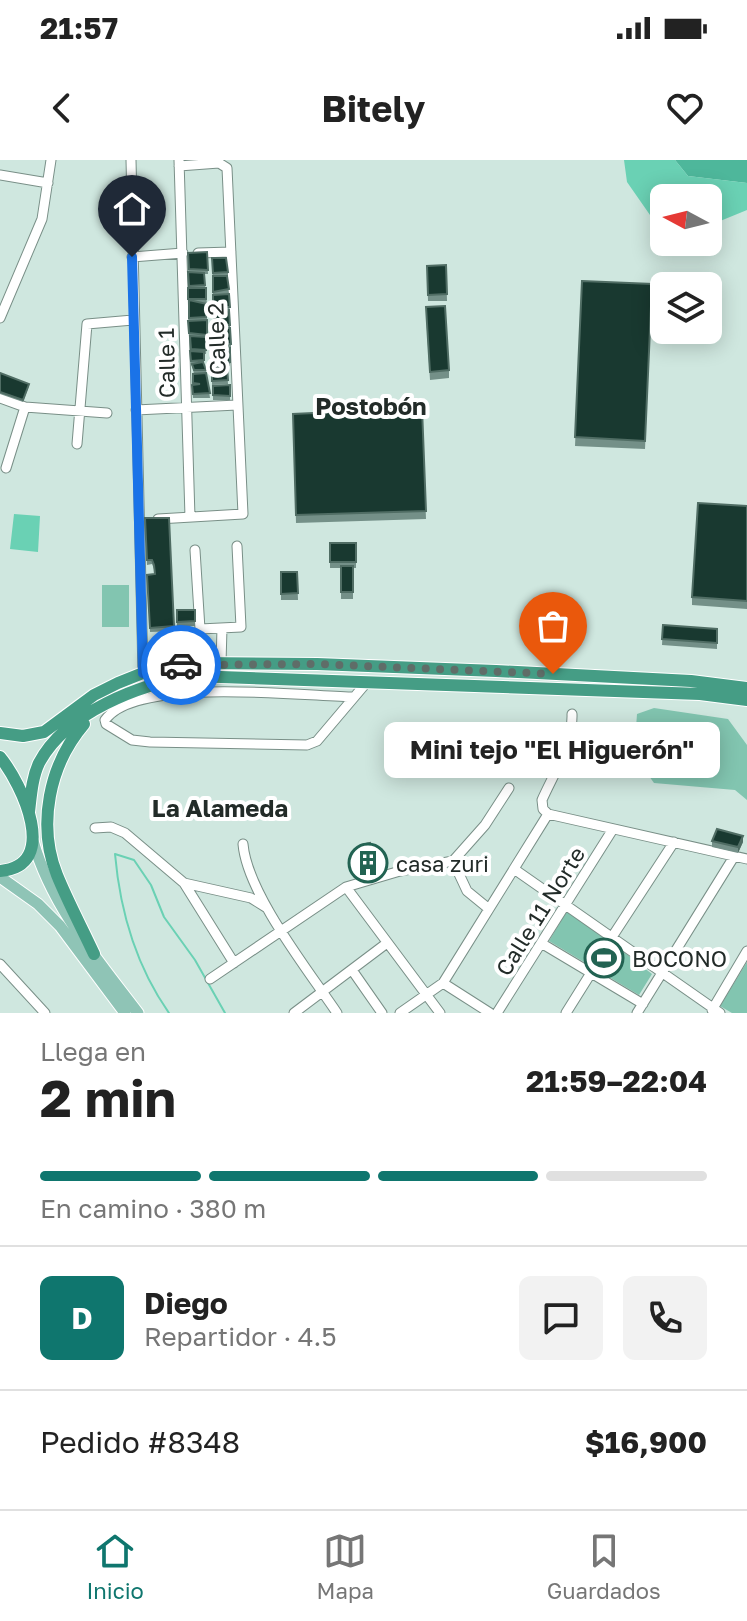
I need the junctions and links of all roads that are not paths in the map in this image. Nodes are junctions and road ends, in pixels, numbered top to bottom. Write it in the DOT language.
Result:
graph roads {
  1 [pos="51,160"];
  2 [pos="131,160"];
  3 [pos="179,163"];
  4 [pos="0,175"];
  5 [pos="48,183"];
  6 [pos="231,252"];
  7 [pos="181,254"];
  8 [pos="132,257"];
  9 [pos="5,291"];
  10 [pos="0,318"];
  11 [pos="133,320"];
  12 [pos="0,398"];
  13 [pos="237,405"];
  14 [pos="25,407"];
  15 [pos="185,407"];
  16 [pos="136,410"];
  17 [pos="80,413"];
  18 [pos="107,413"];
  19 [pos="77,444"];
  20 [pos="6,468"];
  21 [pos="190,517"];
  22 [pos="139,521"];
  23 [pos="237,546"];
  24 [pos="195,550"];
  25 [pos="222,628"];
  26 [pos="221,663"];
  27 [pos="143,673"];
  28 [pos="367,682"];
  29 [pos="747,688"];
  30 [pos="354,697"];
  31 [pos="747,700"];
  32 [pos="94,711"];
  33 [pos="572,714"];
  34 [pos="0,733"];
  35 [pos="0,757"];
  36 [pos="509,788"];
  37 [pos="29,812"];
  38 [pos="548,814"];
  39 [pos="95,828"];
  40 [pos="613,829"];
  41 [pos="33,841"];
  42 [pos="674,842"];
  43 [pos="243,844"];
  44 [pos="735,855"];
  45 [pos="747,859"];
  46 [pos="453,861"];
  47 [pos="514,869"];
  48 [pos="0,871"];
  49 [pos="0,877"];
  50 [pos="184,883"];
  51 [pos="346,887"];
  52 [pos="565,905"];
  53 [pos="267,908"];
  54 [pos="489,909"];
  55 [pos="282,930"];
  56 [pos="612,937"];
  57 [pos="387,943"];
  58 [pos="541,943"];
  59 [pos="747,951"];
  60 [pos="94,954"];
  61 [pos="234,963"];
  62 [pos="0,964"];
  63 [pos="352,970"];
  64 [pos="662,972"];
  65 [pos="591,973"];
  66 [pos="210,979"];
  67 [pos="443,983"];
  68 [pos="323,992"];
  69 [pos="426,995"];
  70 [pos="640,1008"];
  71 [pos="714,1011"];
  72 [pos="45,1013"];
  73 [pos="125,1013"];
  74 [pos="138,1013"];
  75 [pos="294,1013"];
  76 [pos="337,1013"];
  77 [pos="382,1013"];
  78 [pos="400,1013"];
  79 [pos="440,1013"];
  80 [pos="490,1013"];
  81 [pos="497,1013"];
  82 [pos="566,1013"];
  1 -- 5 [label="street"];
  2 -- 8 [label="street"];
  3 -- 6 [label="street, Calle 2"];
  3 -- 7 [label="street, Calle 1"];
  4 -- 5 [label="street"];
  5 -- 9 [label="street"];
  6 -- 7 [label="street"];
  6 -- 13 [label="street, Calle 2"];
  7 -- 8 [label="street"];
  7 -- 15 [label="street, Calle 1"];
  8 -- 11 [label="street"];
  9 -- 10 [label="street"];
  11 -- 16 [label="street"];
  11 -- 17 [label="street"];
  12 -- 14 [label="street"];
  13 -- 15 [label="street"];
  13 -- 21 [label="street, Calle 2"];
  14 -- 17 [label="street"];
  14 -- 20 [label="street"];
  15 -- 16 [label="street"];
  15 -- 21 [label="street, Calle 1"];
  16 -- 22 [label="street"];
  17 -- 18 [label="street"];
  17 -- 19 [label="street"];
  21 -- 22 [label="street"];
  22 -- 27 [label="street"];
  23 -- 25 [label="street"];
  24 -- 25 [label="street"];
  25 -- 26 [label="street"];
  26 -- 27 [label="highway"];
  26 -- 29 [label="highway"];
  27 -- 34 [label="highway"];
  28 -- 30 [label="street"];
  28 -- 31 [label="highway"];
  28 -- 32 [label="highway"];
  30 -- 30 [label="street"];
  32 -- 37 [label="highway"];
  32 -- 60 [label="highway"];
  33 -- 38 [label="street"];
  35 -- 37 [label="highway"];
  36 -- 46 [label="street"];
  37 -- 41 [label="highway"];
  38 -- 40 [label="street"];
  38 -- 47 [label="street"];
  39 -- 50 [label="street"];
  40 -- 42 [label="street"];
  40 -- 52 [label="street, Calle 11 Norte"];
  41 -- 48 [label="highway"];
  41 -- 60 [label="main road"];
  42 -- 44 [label="street"];
  42 -- 56 [label="street"];
  43 -- 53 [label="street"];
  44 -- 45 [label="street"];
  44 -- 64 [label="street"];
  46 -- 51 [label="street"];
  46 -- 54 [label="street"];
  47 -- 52 [label="street"];
  47 -- 54 [label="street"];
  49 -- 73 [label="main road"];
  50 -- 53 [label="street"];
  50 -- 61 [label="street"];
  51 -- 55 [label="street"];
  51 -- 57 [label="street"];
  52 -- 56 [label="street"];
  52 -- 58 [label="street, Calle 11 Norte"];
  53 -- 55 [label="street"];
  54 -- 67 [label="street"];
  55 -- 61 [label="street"];
  55 -- 68 [label="street"];
  56 -- 64 [label="street"];
  57 -- 63 [label="street"];
  57 -- 69 [label="street"];
  58 -- 65 [label="street"];
  58 -- 81 [label="street, Calle 11 Norte"];
  59 -- 71 [label="street"];
  60 -- 74 [label="main road"];
  61 -- 66 [label="street"];
  62 -- 72 [label="street"];
  63 -- 68 [label="street"];
  63 -- 77 [label="street"];
  64 -- 70 [label="street"];
  64 -- 71 [label="street"];
  65 -- 70 [label="street"];
  65 -- 82 [label="street"];
  67 -- 69 [label="street"];
  67 -- 80 [label="street"];
  68 -- 75 [label="street"];
  68 -- 76 [label="street"];
  69 -- 78 [label="street"];
  69 -- 79 [label="street"];
}
